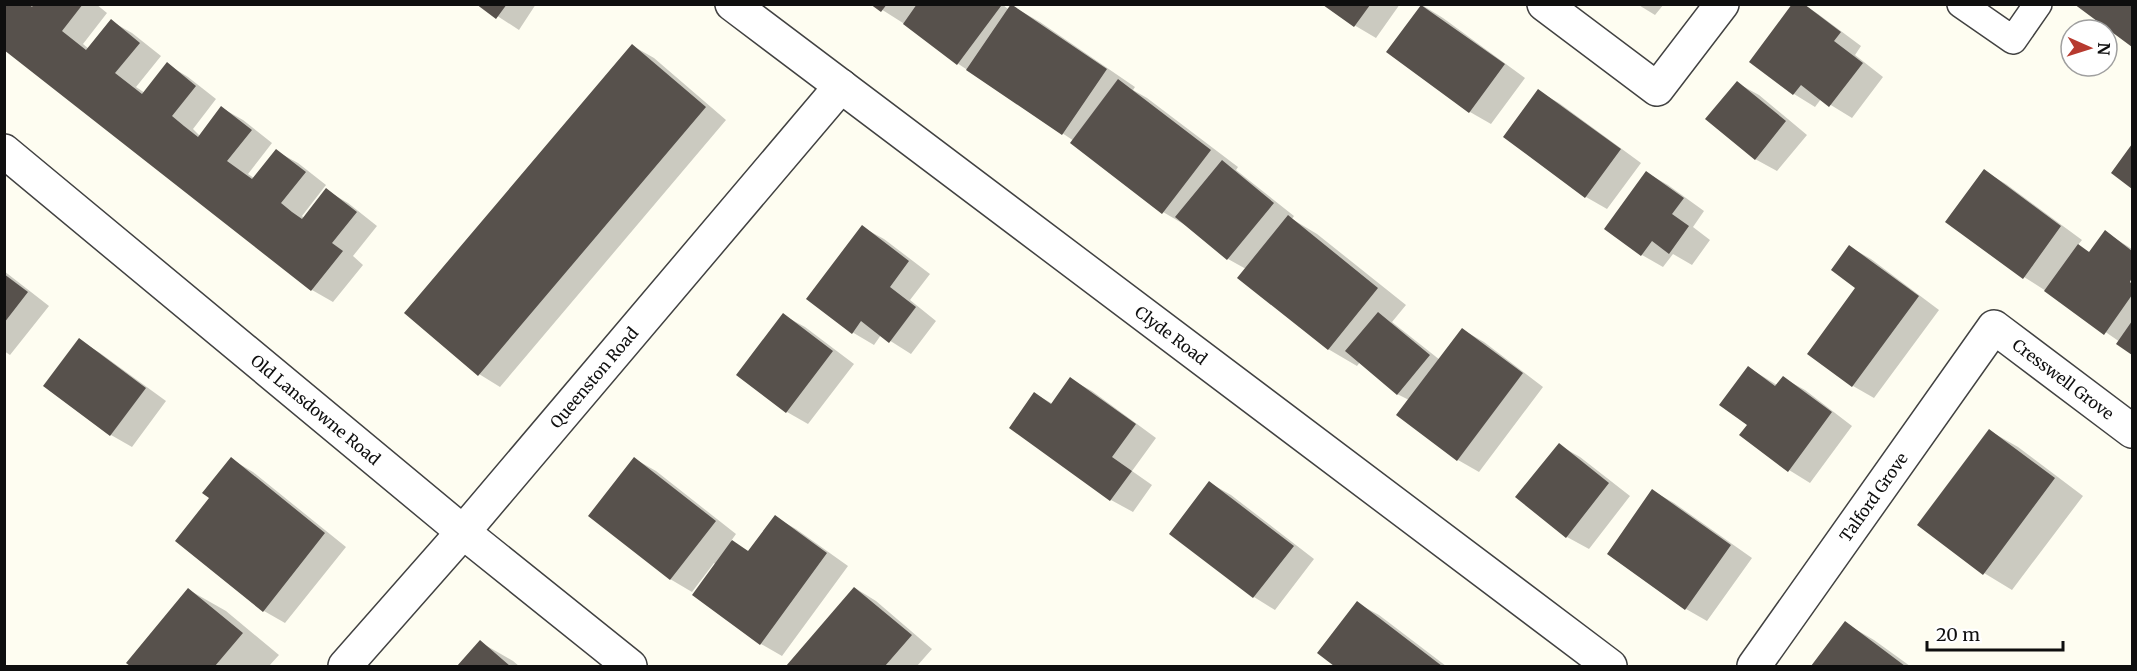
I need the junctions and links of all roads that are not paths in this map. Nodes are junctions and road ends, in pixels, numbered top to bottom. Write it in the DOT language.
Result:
graph roads {
  1 [pos="732,4"];
  2 [pos="1544,4"];
  3 [pos="1722,4"];
  4 [pos="1961,4"];
  5 [pos="2038,4"];
  6 [pos="841,86"];
  7 [pos="4,151"];
  8 [pos="1994,327"];
  9 [pos="2133,430"];
  10 [pos="463,532"];
  11 [pos="345,666"];
  12 [pos="630,666"];
  13 [pos="1610,666"];
  14 [pos="1754,666"];
  1 -- 6 [label="street, Clyde Road"];
  2 -- 3 [label="street"];
  4 -- 5 [label="lane"];
  6 -- 10 [label="street, Queenston Road"];
  6 -- 13 [label="street, Clyde Road"];
  7 -- 10 [label="street, Old Lansdowne Road"];
  8 -- 9 [label="street, Cresswell Grove"];
  8 -- 14 [label="street, Talford Grove"];
  10 -- 11 [label="street, Queenston Road"];
  10 -- 12 [label="street, Old Lansdowne Road"];
}
